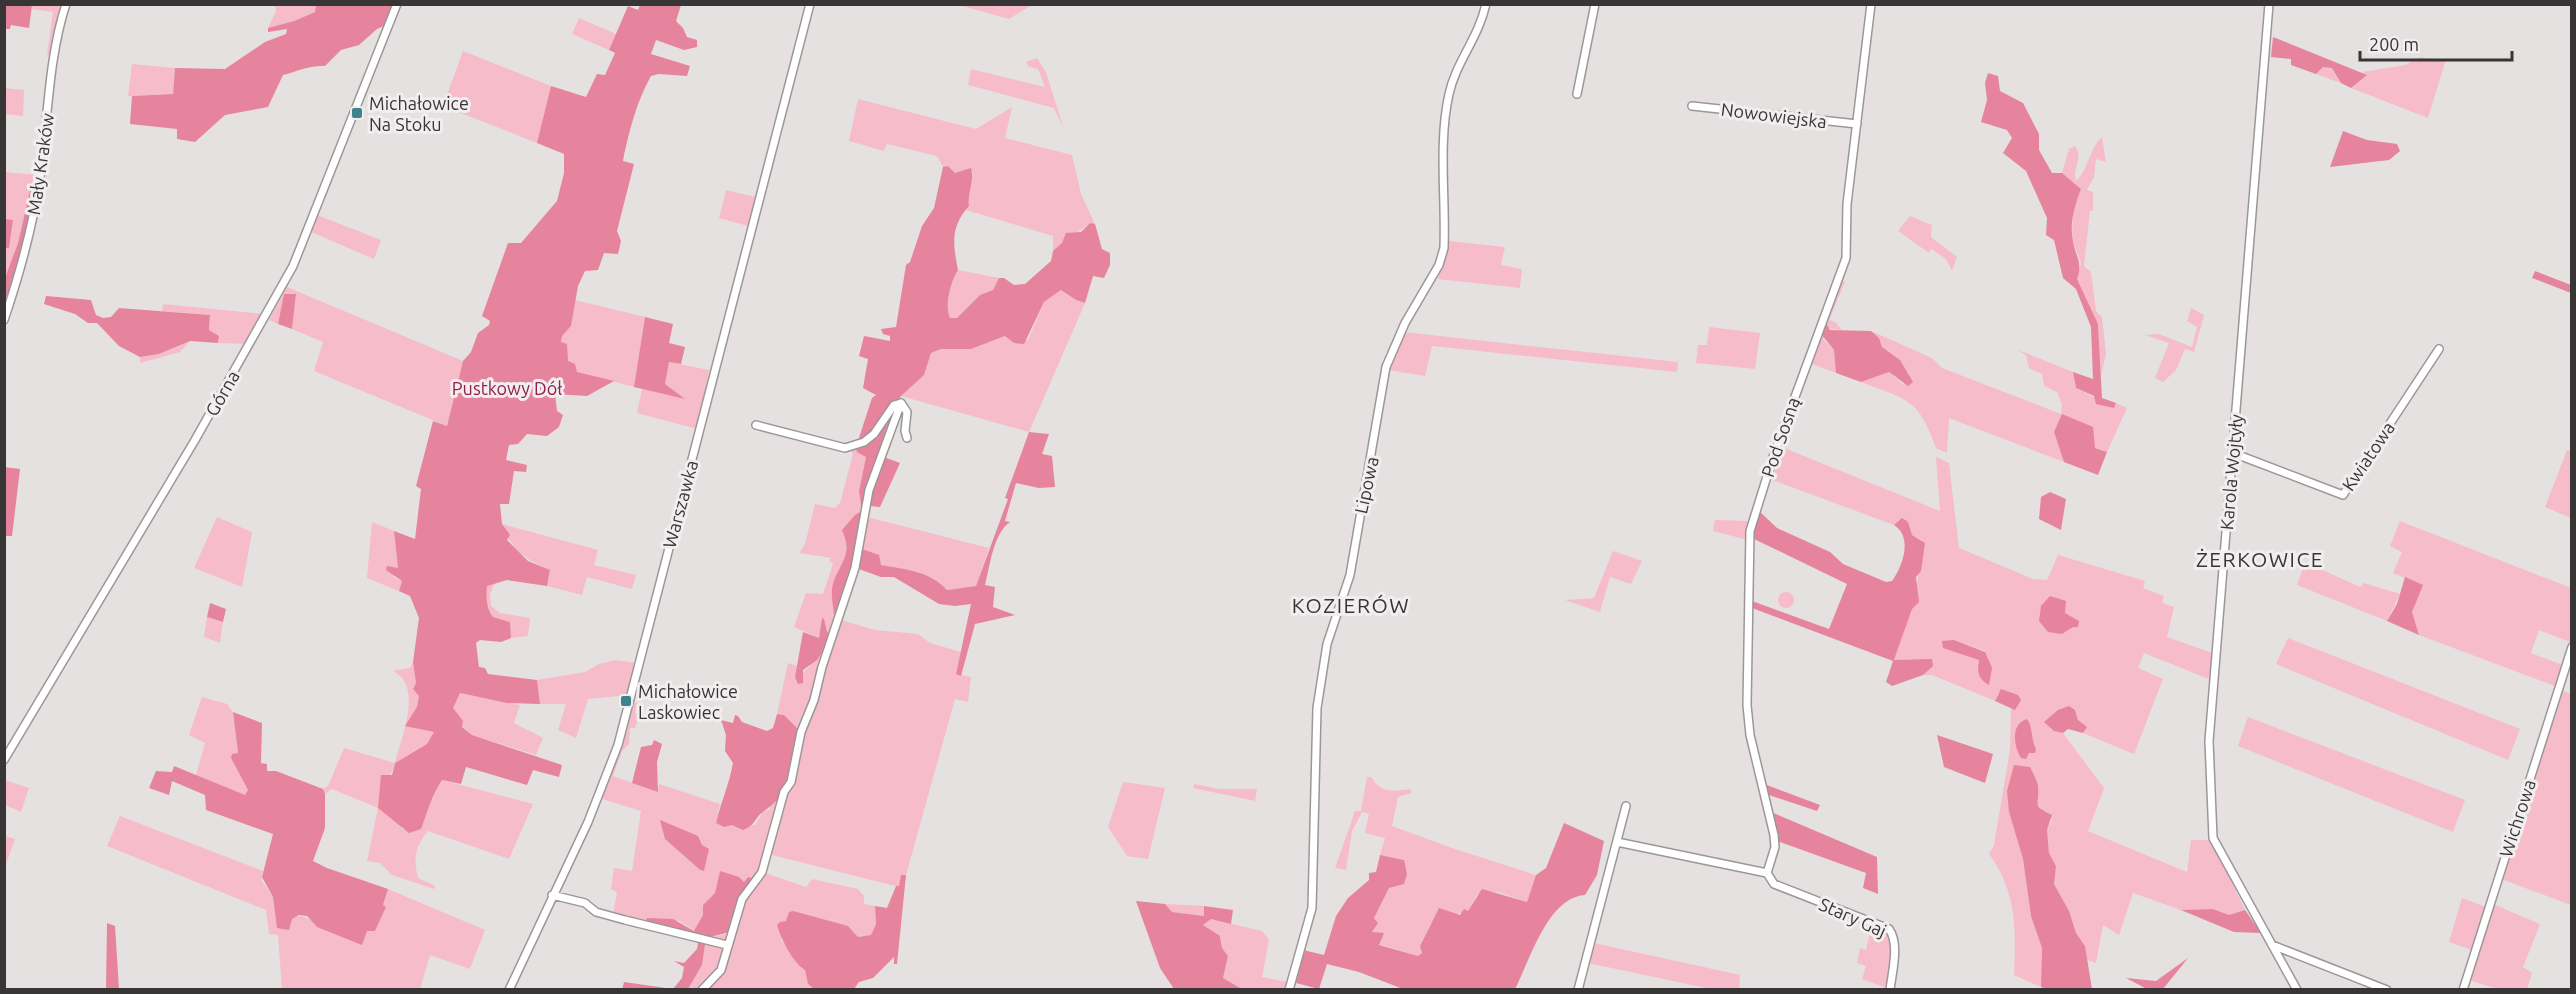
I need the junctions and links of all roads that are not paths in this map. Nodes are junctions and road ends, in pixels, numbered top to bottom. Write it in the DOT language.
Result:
graph roads {
  1 [pos="66,4"];
  2 [pos="397,4"];
  3 [pos="810,4"];
  4 [pos="1486,4"];
  5 [pos="1595,4"];
  6 [pos="1871,4"];
  7 [pos="2269,4"];
  8 [pos="1577,94"];
  9 [pos="1692,106"];
  10 [pos="1857,124"];
  11 [pos="4,320"];
  12 [pos="2439,349"];
  13 [pos="901,403"];
  14 [pos="756,425"];
  15 [pos="907,438"];
  16 [pos="2233,453"];
  17 [pos="2571,647"];
  18 [pos="4,760"];
  19 [pos="1626,806"];
  20 [pos="1617,842"];
  21 [pos="1767,873"];
  22 [pos="552,895"];
  23 [pos="727,945"];
  24 [pos="2272,945"];
  25 [pos="509,990"];
  26 [pos="702,990"];
  27 [pos="1289,990"];
  28 [pos="1578,990"];
  29 [pos="1890,990"];
  30 [pos="2297,990"];
  31 [pos="2387,990"];
  32 [pos="2463,990"];
  1 -- 11 [label="street, Mały Kraków"];
  2 -- 18 [label="street, Górna"];
  3 -- 22 [label="street, Warszawka"];
  4 -- 27 [label="street, Lipowa"];
  5 -- 8 [label="street"];
  6 -- 10 [label="street, Pod Sosną"];
  7 -- 16 [label="street, Karola Wojtyły"];
  9 -- 10 [label="street, Nowowiejska"];
  10 -- 21 [label="street, Pod Sosną"];
  12 -- 16 [label="street, Kwiatowa"];
  13 -- 14 [label="street"];
  13 -- 15 [label="street"];
  13 -- 23 [label="street"];
  16 -- 24 [label="street, Karola Wojtyły"];
  17 -- 32 [label="street, Wichrowa"];
  19 -- 20 [label="street"];
  20 -- 21 [label="street"];
  20 -- 28 [label="street"];
  21 -- 29 [label="street, Stary Gaj"];
  22 -- 23 [label="street"];
  22 -- 25 [label="street, Warszawka"];
  23 -- 26 [label="street"];
  24 -- 30 [label="street, Karola Wojtyły"];
  24 -- 31 [label="street"];
}
